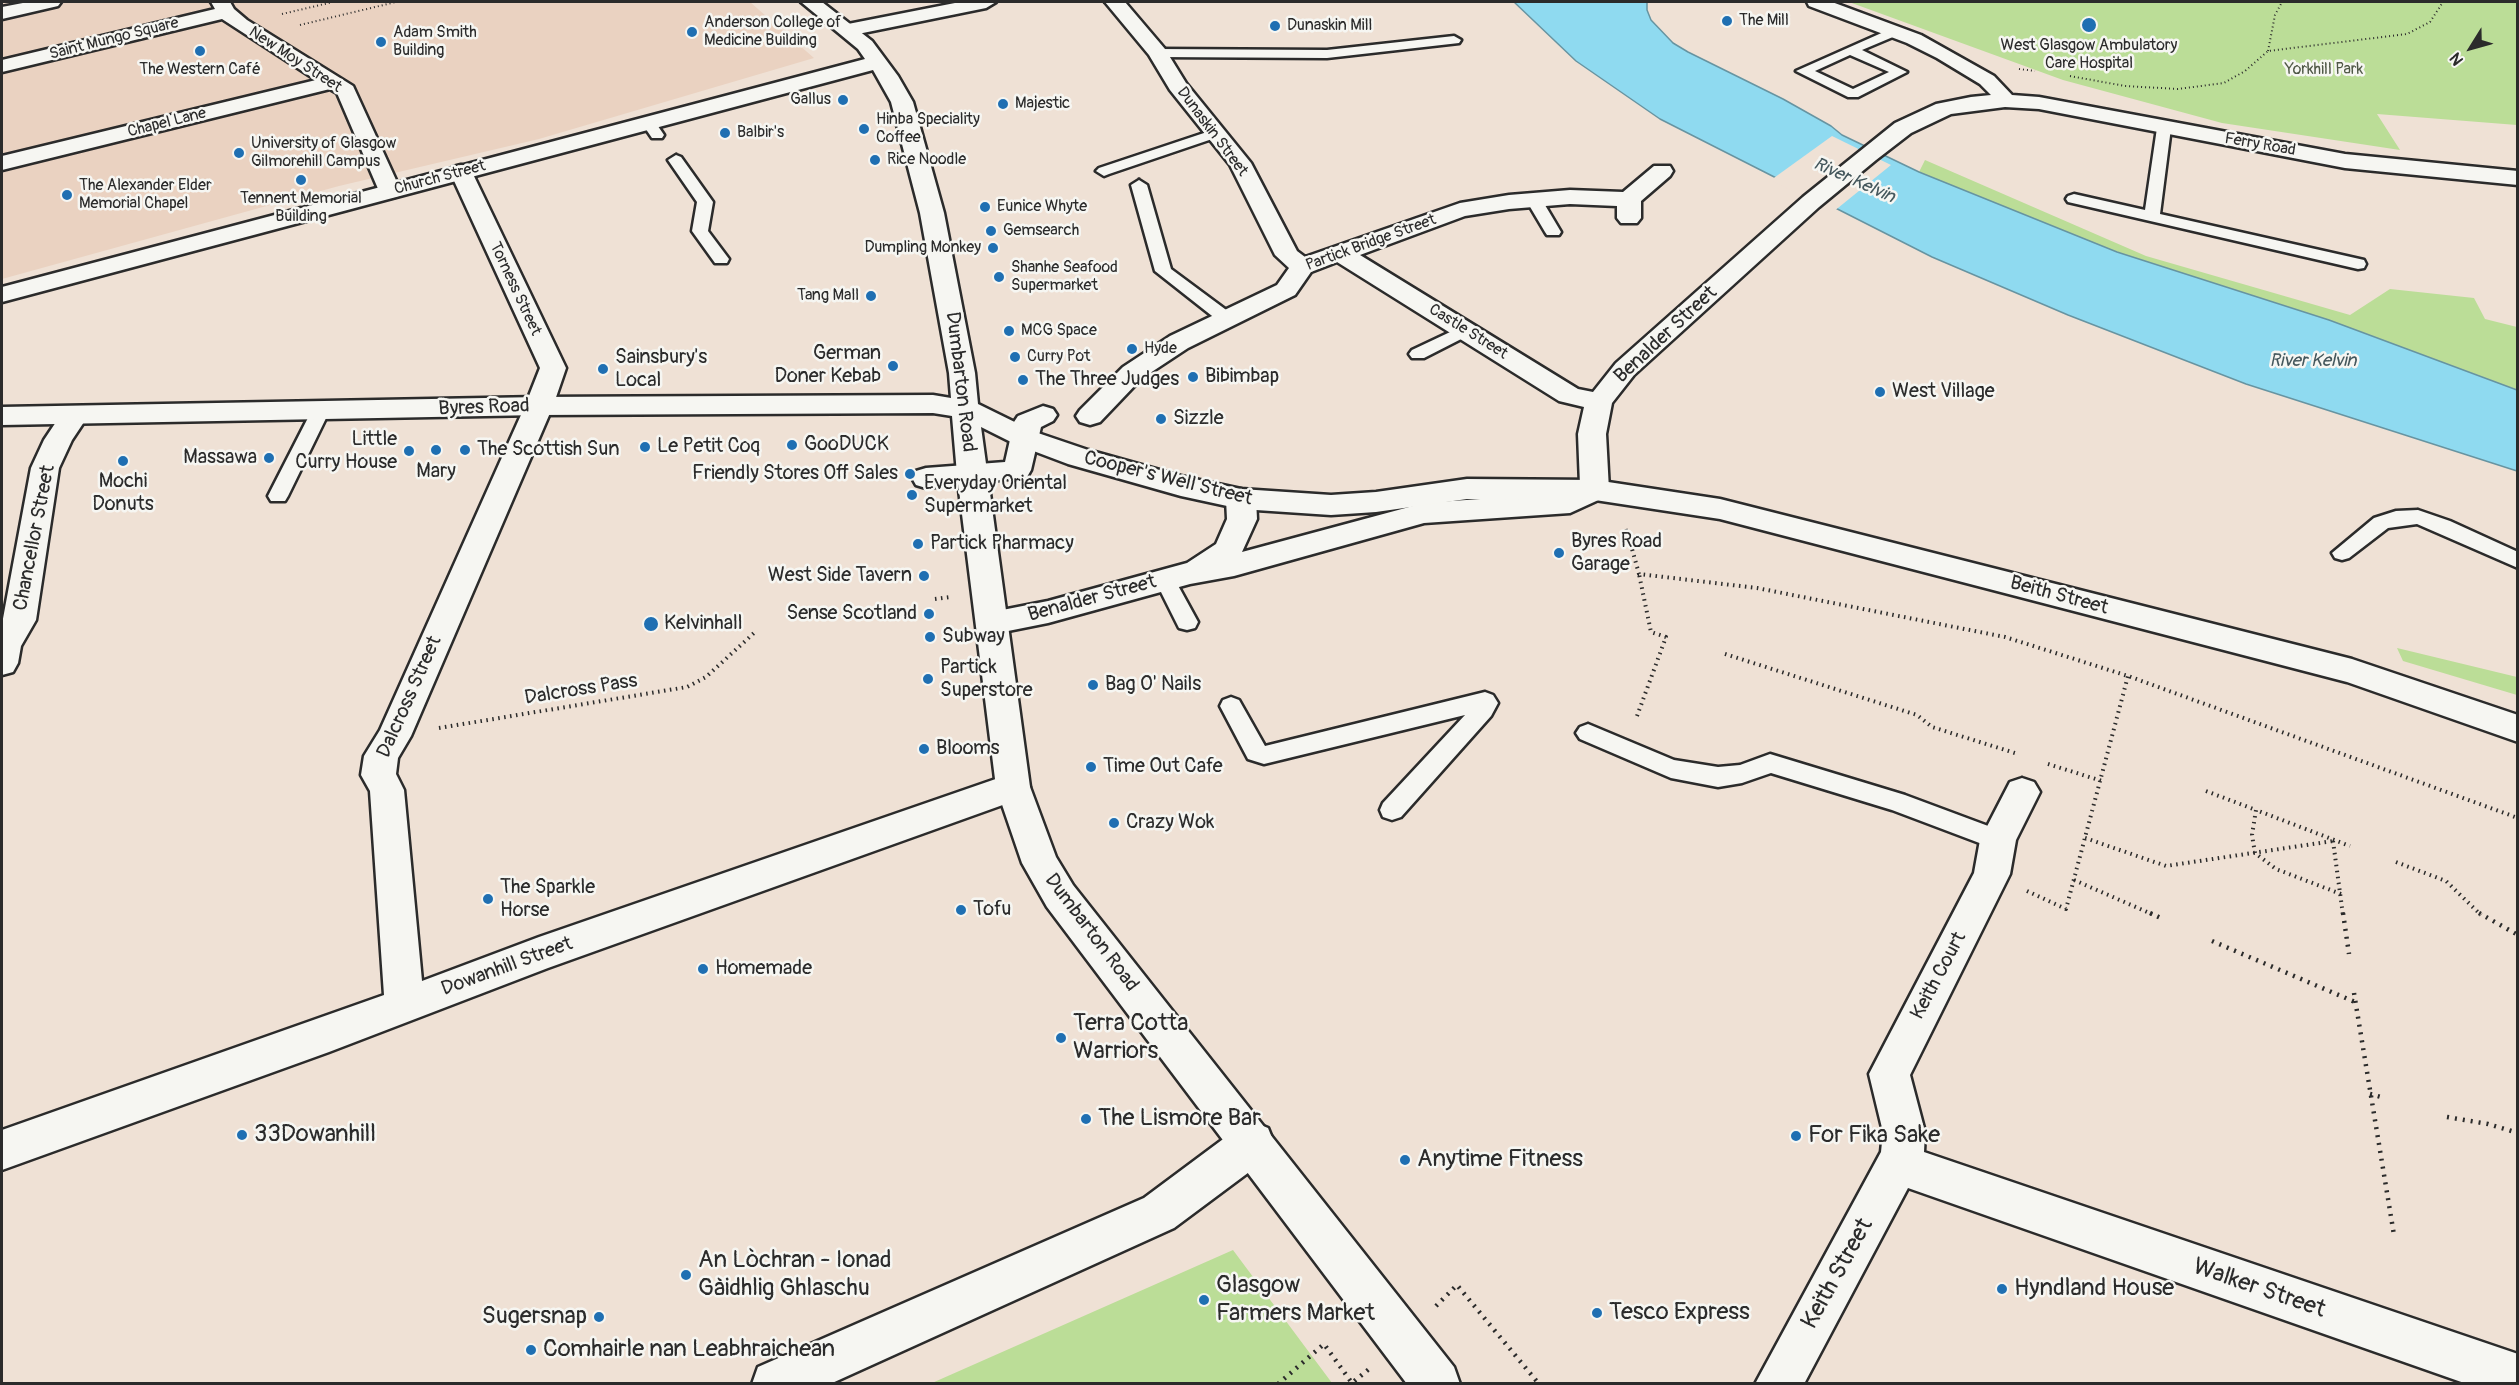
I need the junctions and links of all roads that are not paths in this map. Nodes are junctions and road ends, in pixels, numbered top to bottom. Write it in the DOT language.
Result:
graph roads {
  1 [pos="51,2"];
  2 [pos="811,2"];
  3 [pos="986,2"];
  4 [pos="1115,2"];
  5 [pos="1816,2"];
  6 [pos="2,13"];
  7 [pos="229,13"];
  8 [pos="848,30"];
  9 [pos="1894,31"];
  10 [pos="1454,40"];
  11 [pos="1852,51"];
  12 [pos="1158,53"];
  13 [pos="878,62"];
  14 [pos="2,66"];
  15 [pos="333,82"];
  16 [pos="2005,101"];
  17 [pos="2164,128"];
  18 [pos="1215,133"];
  19 [pos="676,160"];
  20 [pos="2,163"];
  21 [pos="1104,171"];
  22 [pos="1662,171"];
  23 [pos="461,172"];
  24 [pos="2517,178"];
  25 [pos="1139,185"];
  26 [pos="390,191"];
  27 [pos="2074,199"];
  28 [pos="1534,201"];
  29 [pos="2152,217"];
  30 [pos="1553,232"];
  31 [pos="1341,254"];
  32 [pos="721,259"];
  33 [pos="2358,264"];
  34 [pos="1302,267"];
  35 [pos="2,295"];
  36 [pos="1227,319"];
  37 [pos="1465,330"];
  38 [pos="1418,354"];
  39 [pos="1599,402"];
  40 [pos="539,406"];
  41 [pos="966,409"];
  42 [pos="320,412"];
  43 [pos="1043,415"];
  44 [pos="74,416"];
  45 [pos="1090,416"];
  46 [pos="2,417"];
  47 [pos="1025,438"];
  48 [pos="971,474"];
  49 [pos="926,478"];
  50 [pos="1605,492"];
  51 [pos="278,496"];
  52 [pos="1241,499"];
  53 [pos="2342,553"];
  54 [pos="2517,561"];
  55 [pos="1177,576"];
  56 [pos="993,622"];
  57 [pos="1187,622"];
  58 [pos="2,651"];
  59 [pos="1231,706"];
  60 [pos="2517,729"];
  61 [pos="1588,733"];
  62 [pos="2030,770"];
  63 [pos="1013,787"];
  64 [pos="1392,810"];
  65 [pos="1995,857"];
  66 [pos="404,1005"];
  67 [pos="1252,1143"];
  68 [pos="2,1150"];
  69 [pos="1898,1164"];
  70 [pos="2517,1378"];
  71 [pos="775,1383"];
  72 [pos="1437,1383"];
  73 [pos="1778,1383"];
  1 -- 6 [label="street"];
  2 -- 8 [label="street, Dumbarton Road"];
  3 -- 8 [label="street"];
  4 -- 12 [label="street, Dunaskin Street"];
  5 -- 9 [label="street"];
  7 -- 14 [label="street, Saint Mungo Square"];
  7 -- 15 [label="street, New Moy Street"];
  8 -- 13 [label="street, Dumbarton Road"];
  9 -- 11 [label="lane"];
  9 -- 16 [label="street"];
  10 -- 12 [label="lane"];
  11 -- 11 [label="lane"];
  12 -- 18 [label="street, Dunaskin Street"];
  13 -- 23 [label="street, Church Street"];
  13 -- 41 [label="street, Dumbarton Road"];
  15 -- 20 [label="street, Chapel Lane"];
  15 -- 26 [label="street, New Moy Street"];
  16 -- 17 [label="street, Ferry Road"];
  16 -- 39 [label="street, Benalder Street"];
  17 -- 24 [label="street, Ferry Road"];
  17 -- 29 [label="lane"];
  18 -- 21 [label="lane"];
  18 -- 34 [label="street, Dunaskin Street"];
  19 -- 32 [label="lane"];
  22 -- 28 [label="street, Partick Bridge Street"];
  23 -- 26 [label="street, Church Street"];
  23 -- 40 [label="street, Torness Street"];
  25 -- 36 [label="lane"];
  26 -- 35 [label="street, Church Street"];
  27 -- 29 [label="lane"];
  28 -- 30 [label="lane"];
  28 -- 31 [label="street, Partick Bridge Street"];
  29 -- 33 [label="lane"];
  31 -- 34 [label="street, Partick Bridge Street"];
  31 -- 37 [label="street, Castle Street"];
  34 -- 36 [label="street, Partick Bridge Street"];
  36 -- 45 [label="street, Partick Bridge Street"];
  37 -- 38 [label="lane"];
  37 -- 39 [label="street, Castle Street"];
  39 -- 50 [label="street, Benalder Street"];
  40 -- 41 [label="street, Byres Road"];
  40 -- 42 [label="street, Byres Road"];
  40 -- 66 [label="street, Dalcross Street"];
  41 -- 47 [label="street, Cooper's Well Street"];
  41 -- 48 [label="street, Dumbarton Road"];
  42 -- 44 [label="street, Byres Road"];
  42 -- 51 [label="lane"];
  43 -- 47 [label="street"];
  44 -- 46 [label="street, Byres Road"];
  44 -- 58 [label="street, Chancellor Street"];
  47 -- 48 [label="street"];
  47 -- 52 [label="street, Cooper's Well Street"];
  48 -- 49 [label="street"];
  48 -- 56 [label="street, Dumbarton Road"];
  50 -- 52 [label="street, Cooper's Well Street"];
  50 -- 55 [label="street, Benalder Street"];
  50 -- 60 [label="street, Beith Street"];
  52 -- 55 [label="street, Benalder Street"];
  53 -- 54 [label="lane"];
  55 -- 56 [label="street, Benalder Street"];
  55 -- 57 [label="lane"];
  56 -- 63 [label="street, Dumbarton Road"];
  59 -- 64 [label="lane"];
  61 -- 65 [label="lane"];
  62 -- 65 [label="street, Keith Court"];
  63 -- 66 [label="street, Dowanhill Street"];
  63 -- 67 [label="street, Dumbarton Road"];
  65 -- 69 [label="street, Keith Court"];
  66 -- 68 [label="street, Dowanhill Street"];
  67 -- 71 [label="street"];
  67 -- 72 [label="street, Dumbarton Road"];
  69 -- 70 [label="street, Walker Street"];
  69 -- 73 [label="street, Keith Street"];
}
